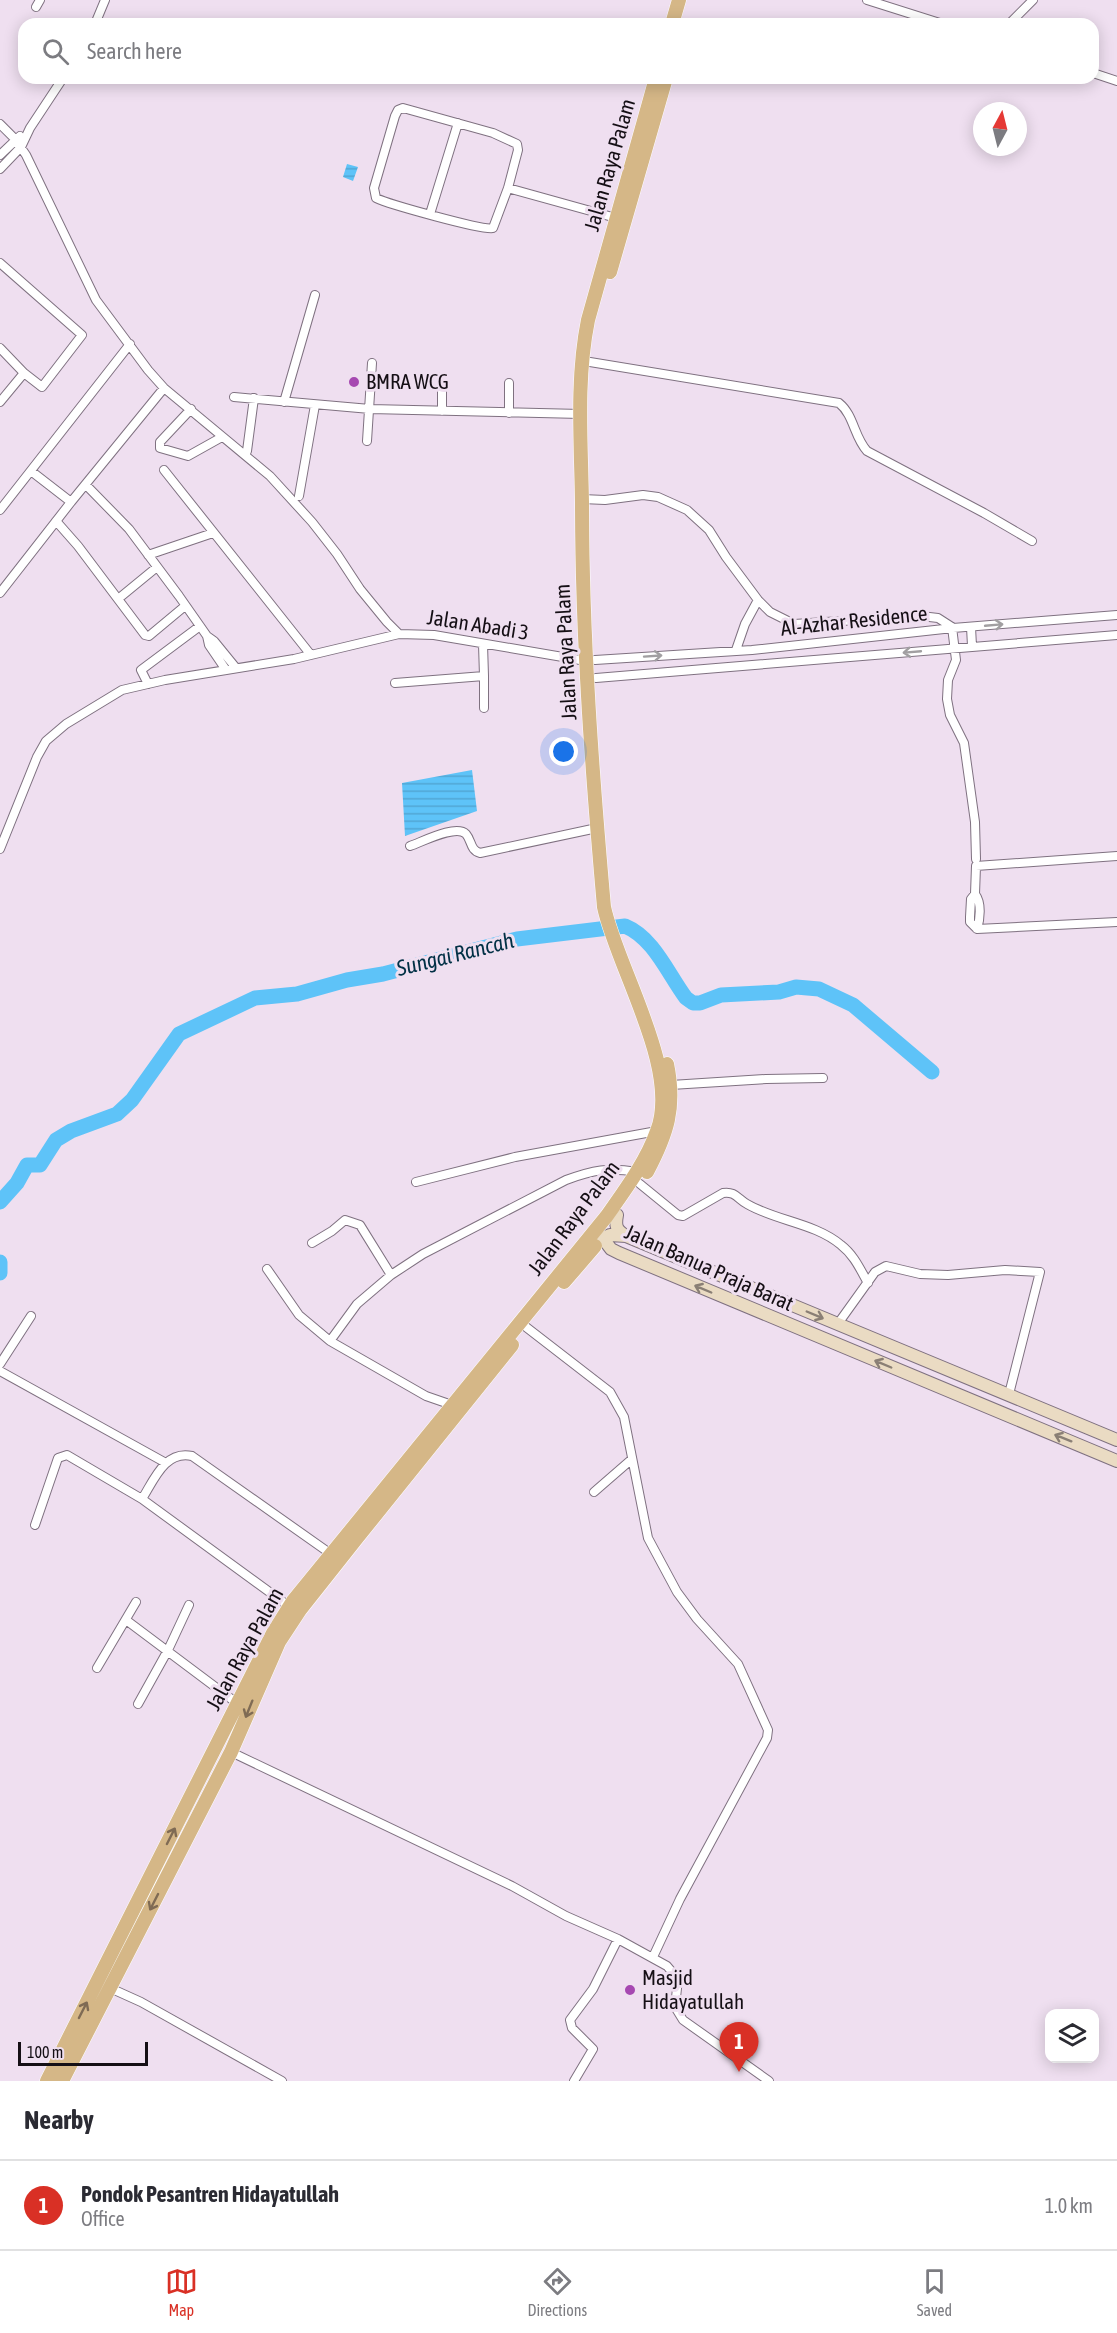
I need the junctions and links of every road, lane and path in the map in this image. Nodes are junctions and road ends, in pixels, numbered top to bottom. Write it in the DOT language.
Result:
graph roads {
  1 [pos="105,0"];
  2 [pos="679,0"];
  3 [pos="688,0"];
  4 [pos="867,0"];
  5 [pos="1033,0"];
  6 [pos="98,18"];
  7 [pos="674,18"];
  8 [pos="684,18"];
  9 [pos="924,18"];
  10 [pos="1016,18"];
  11 [pos="1099,75"];
  12 [pos="1117,81"];
  13 [pos="59,84"];
  14 [pos="654,84"];
  15 [pos="664,84"];
  16 [pos="458,123"];
  17 [pos="0,124"];
  18 [pos="30,128"];
  19 [pos="15,139"];
  20 [pos="21,147"];
  21 [pos="0,155"];
  22 [pos="0,169"];
  23 [pos="508,188"];
  24 [pos="430,214"];
  25 [pos="616,218"];
  26 [pos="0,263"];
  27 [pos="315,295"];
  28 [pos="130,344"];
  29 [pos="0,348"];
  30 [pos="590,362"];
  31 [pos="372,363"];
  32 [pos="24,373"];
  33 [pos="442,376"];
  34 [pos="509,383"];
  35 [pos="164,388"];
  36 [pos="234,397"];
  37 [pos="254,398"];
  38 [pos="0,402"];
  39 [pos="284,402"];
  40 [pos="315,405"];
  41 [pos="191,409"];
  42 [pos="370,409"];
  43 [pos="442,411"];
  44 [pos="509,413"];
  45 [pos="581,414"];
  46 [pos="222,437"];
  47 [pos="367,441"];
  48 [pos="247,451"];
  49 [pos="164,470"];
  50 [pos="31,471"];
  51 [pos="86,485"];
  52 [pos="300,496"];
  53 [pos="586,499"];
  54 [pos="71,502"];
  55 [pos="0,510"];
  56 [pos="56,521"];
  57 [pos="213,533"];
  58 [pos="1032,541"];
  59 [pos="148,555"];
  60 [pos="157,567"];
  61 [pos="0,593"];
  62 [pos="118,599"];
  63 [pos="758,600"];
  64 [pos="185,606"];
  65 [pos="1117,615"];
  66 [pos="200,626"];
  67 [pos="970,627"];
  68 [pos="953,628"];
  69 [pos="399,634"];
  70 [pos="1117,635"];
  71 [pos="483,644"];
  72 [pos="972,646"];
  73 [pos="956,648"];
  74 [pos="736,650"];
  75 [pos="312,655"];
  76 [pos="591,661"];
  77 [pos="231,669"];
  78 [pos="484,676"];
  79 [pos="596,678"];
  80 [pos="395,683"];
  81 [pos="148,684"];
  82 [pos="484,708"];
  83 [pos="596,747"];
  84 [pos="597,828"];
  85 [pos="410,846"];
  86 [pos="0,849"];
  87 [pos="1117,856"];
  88 [pos="976,859"];
  89 [pos="1117,922"];
  90 [pos="612,926"];
  91 [pos="617,941"];
  92 [pos="823,1078"];
  93 [pos="670,1085"];
  94 [pos="657,1131"];
  95 [pos="638,1178"];
  96 [pos="416,1182"];
  97 [pos="612,1216"];
  98 [pos="626,1236"];
  99 [pos="602,1237"];
  100 [pos="312,1243"];
  101 [pos="583,1253"];
  102 [pos="619,1253"];
  103 [pos="267,1269"];
  104 [pos="391,1275"];
  105 [pos="868,1283"];
  106 [pos="31,1316"];
  107 [pos="837,1324"];
  108 [pos="526,1327"];
  109 [pos="330,1341"];
  110 [pos="0,1364"];
  111 [pos="0,1371"];
  112 [pos="1009,1394"];
  113 [pos="452,1405"];
  114 [pos="1117,1440"];
  115 [pos="632,1459"];
  116 [pos="1117,1461"];
  117 [pos="166,1463"];
  118 [pos="594,1492"];
  119 [pos="142,1499"];
  120 [pos="372,1513"];
  121 [pos="35,1525"];
  122 [pos="331,1554"];
  123 [pos="136,1602"];
  124 [pos="189,1605"];
  125 [pos="290,1606"];
  126 [pos="126,1620"];
  127 [pos="168,1650"];
  128 [pos="97,1668"];
  129 [pos="138,1704"];
  130 [pos="238,1704"];
  131 [pos="231,1752"];
  132 [pos="618,1939"];
  133 [pos="653,1957"];
  134 [pos="110,1988"];
  135 [pos="47,2081"];
  136 [pos="62,2081"];
  137 [pos="282,2081"];
  138 [pos="574,2081"];
  139 [pos="769,2081"];
  1 -- 6 [label="street"];
  2 -- 7 [label="main road"];
  3 -- 8 [label="main road"];
  4 -- 9 [label="street"];
  5 -- 10 [label="street"];
  11 -- 12 [label="street"];
  13 -- 18 [label="street"];
  14 -- 25 [label="main road, Jalan Raya Palam"];
  15 -- 30 [label="main road, Jalan Raya Palam"];
  16 -- 23 [label="street"];
  16 -- 24 [label="street"];
  16 -- 24 [label="street"];
  17 -- 19 [label="street"];
  18 -- 19 [label="street"];
  18 -- 20 [label="street"];
  19 -- 20 [label="street"];
  19 -- 21 [label="street"];
  20 -- 22 [label="street"];
  20 -- 28 [label="street"];
  23 -- 24 [label="street"];
  23 -- 25 [label="street"];
  25 -- 45 [label="main road, Jalan Raya Palam"];
  26 -- 32 [label="street"];
  27 -- 39 [label="street"];
  28 -- 35 [label="street"];
  28 -- 50 [label="street"];
  29 -- 32 [label="street"];
  30 -- 53 [label="main road, Jalan Raya Palam"];
  30 -- 58 [label="street"];
  31 -- 42 [label="street"];
  32 -- 38 [label="street"];
  33 -- 43 [label="street"];
  34 -- 44 [label="street"];
  35 -- 41 [label="street"];
  35 -- 51 [label="street"];
  36 -- 37 [label="street"];
  37 -- 39 [label="street"];
  37 -- 48 [label="street"];
  39 -- 40 [label="street"];
  40 -- 42 [label="street"];
  40 -- 52 [label="street"];
  41 -- 46 [label="street"];
  41 -- 46 [label="street"];
  42 -- 43 [label="street"];
  42 -- 47 [label="street"];
  43 -- 44 [label="street"];
  44 -- 45 [label="street"];
  45 -- 53 [label="main road, Jalan Raya Palam"];
  46 -- 69 [label="street"];
  49 -- 57 [label="street"];
  50 -- 54 [label="street"];
  50 -- 55 [label="street"];
  51 -- 54 [label="street"];
  51 -- 59 [label="street"];
  53 -- 63 [label="street"];
  53 -- 76 [label="main road, Jalan Raya Palam"];
  54 -- 56 [label="street"];
  56 -- 61 [label="street"];
  56 -- 62 [label="street"];
  57 -- 59 [label="street"];
  57 -- 75 [label="street"];
  59 -- 60 [label="street"];
  60 -- 62 [label="street"];
  60 -- 64 [label="street"];
  62 -- 64 [label="street"];
  63 -- 68 [label="street"];
  63 -- 74 [label="street"];
  64 -- 66 [label="street"];
  67 -- 65 [label="street, Al-Azhar Residence, one-way"];
  66 -- 77 [label="street"];
  66 -- 81 [label="street"];
  67 -- 68 [label="street, Al-Azhar Residence"];
  67 -- 72 [label="street"];
  68 -- 73 [label="street"];
  68 -- 74 [label="street, Al-Azhar Residence"];
  69 -- 71 [label="street, Jalan Abadi 3"];
  69 -- 75 [label="street, Jalan Abadi 3"];
  70 -- 72 [label="street, Al-Azhar Residence"];
  71 -- 76 [label="street, Jalan Abadi 3"];
  71 -- 78 [label="street"];
  72 -- 73 [label="street, Al-Azhar Residence"];
  73 -- 79 [label="street, Al-Azhar Residence, one-way"];
  73 -- 88 [label="street"];
  76 -- 74 [label="street, Al-Azhar Residence, one-way"];
  75 -- 77 [label="street, Jalan Abadi 3"];
  76 -- 79 [label="main road, Jalan Raya Palam"];
  76 -- 83 [label="main road, Jalan Raya Palam"];
  77 -- 81 [label="street, Jalan Abadi 3"];
  78 -- 80 [label="street"];
  78 -- 82 [label="street"];
  79 -- 83 [label="main road, Jalan Raya Palam"];
  81 -- 86 [label="street, Jalan Abadi 3"];
  83 -- 84 [label="main road, Jalan Raya Palam"];
  83 -- 90 [label="main road, Jalan Raya Palam"];
  84 -- 85 [label="street"];
  84 -- 90 [label="main road, Jalan Raya Palam"];
  87 -- 89 [label="street"];
  90 -- 91 [label="main road, Jalan Raya Palam"];
  91 -- 93 [label="main road, Jalan Raya Palam"];
  91 -- 94 [label="main road, Jalan Raya Palam"];
  92 -- 93 [label="street"];
  93 -- 95 [label="main road, Jalan Raya Palam"];
  94 -- 95 [label="main road, Jalan Raya Palam"];
  94 -- 96 [label="street"];
  95 -- 97 [label="main road, Jalan Raya Palam"];
  95 -- 104 [label="street"];
  95 -- 105 [label="street"];
  97 -- 98 [label="street"];
  97 -- 99 [label="main road, Jalan Raya Palam"];
  97 -- 101 [label="main road, Jalan Raya Palam"];
  98 -- 99 [label="street, Jalan Banua Praja Barat"];
  98 -- 107 [label="street, Jalan Banua Praja Barat, one-way"];
  99 -- 101 [label="main road, Jalan Raya Palam"];
  99 -- 102 [label="street, Jalan Banua Praja Barat"];
  100 -- 104 [label="street"];
  101 -- 102 [label="street"];
  101 -- 108 [label="main road, Jalan Raya Palam"];
  101 -- 113 [label="main road, Jalan Raya Palam"];
  116 -- 102 [label="street, Jalan Banua Praja Barat, one-way"];
  103 -- 109 [label="street"];
  104 -- 109 [label="street"];
  105 -- 107 [label="street"];
  105 -- 112 [label="street"];
  106 -- 110 [label="street"];
  107 -- 112 [label="street, Jalan Banua Praja Barat"];
  108 -- 115 [label="street"];
  108 -- 120 [label="main road, Jalan Raya Palam"];
  109 -- 113 [label="street"];
  111 -- 117 [label="street"];
  112 -- 114 [label="street, Jalan Banua Praja Barat"];
  113 -- 120 [label="main road, Jalan Raya Palam"];
  115 -- 118 [label="street"];
  115 -- 133 [label="street"];
  117 -- 119 [label="street"];
  117 -- 122 [label="street"];
  119 -- 121 [label="street"];
  119 -- 125 [label="street"];
  120 -- 122 [label="main road, Jalan Raya Palam"];
  120 -- 131 [label="main road, Jalan Raya Palam, one-way"];
  122 -- 125 [label="main road, Jalan Raya Palam"];
  123 -- 126 [label="street"];
  124 -- 127 [label="street"];
  125 -- 130 [label="main road, Jalan Raya Palam"];
  126 -- 127 [label="street"];
  126 -- 128 [label="street"];
  127 -- 129 [label="street"];
  127 -- 130 [label="street"];
  135 -- 130 [label="main road, Jalan Raya Palam, one-way"];
  131 -- 132 [label="street"];
  131 -- 134 [label="main road, Jalan Raya Palam, one-way"];
  132 -- 133 [label="street"];
  132 -- 138 [label="street"];
  133 -- 139 [label="street"];
  134 -- 136 [label="main road, Jalan Raya Palam"];
  134 -- 137 [label="street"];
}
